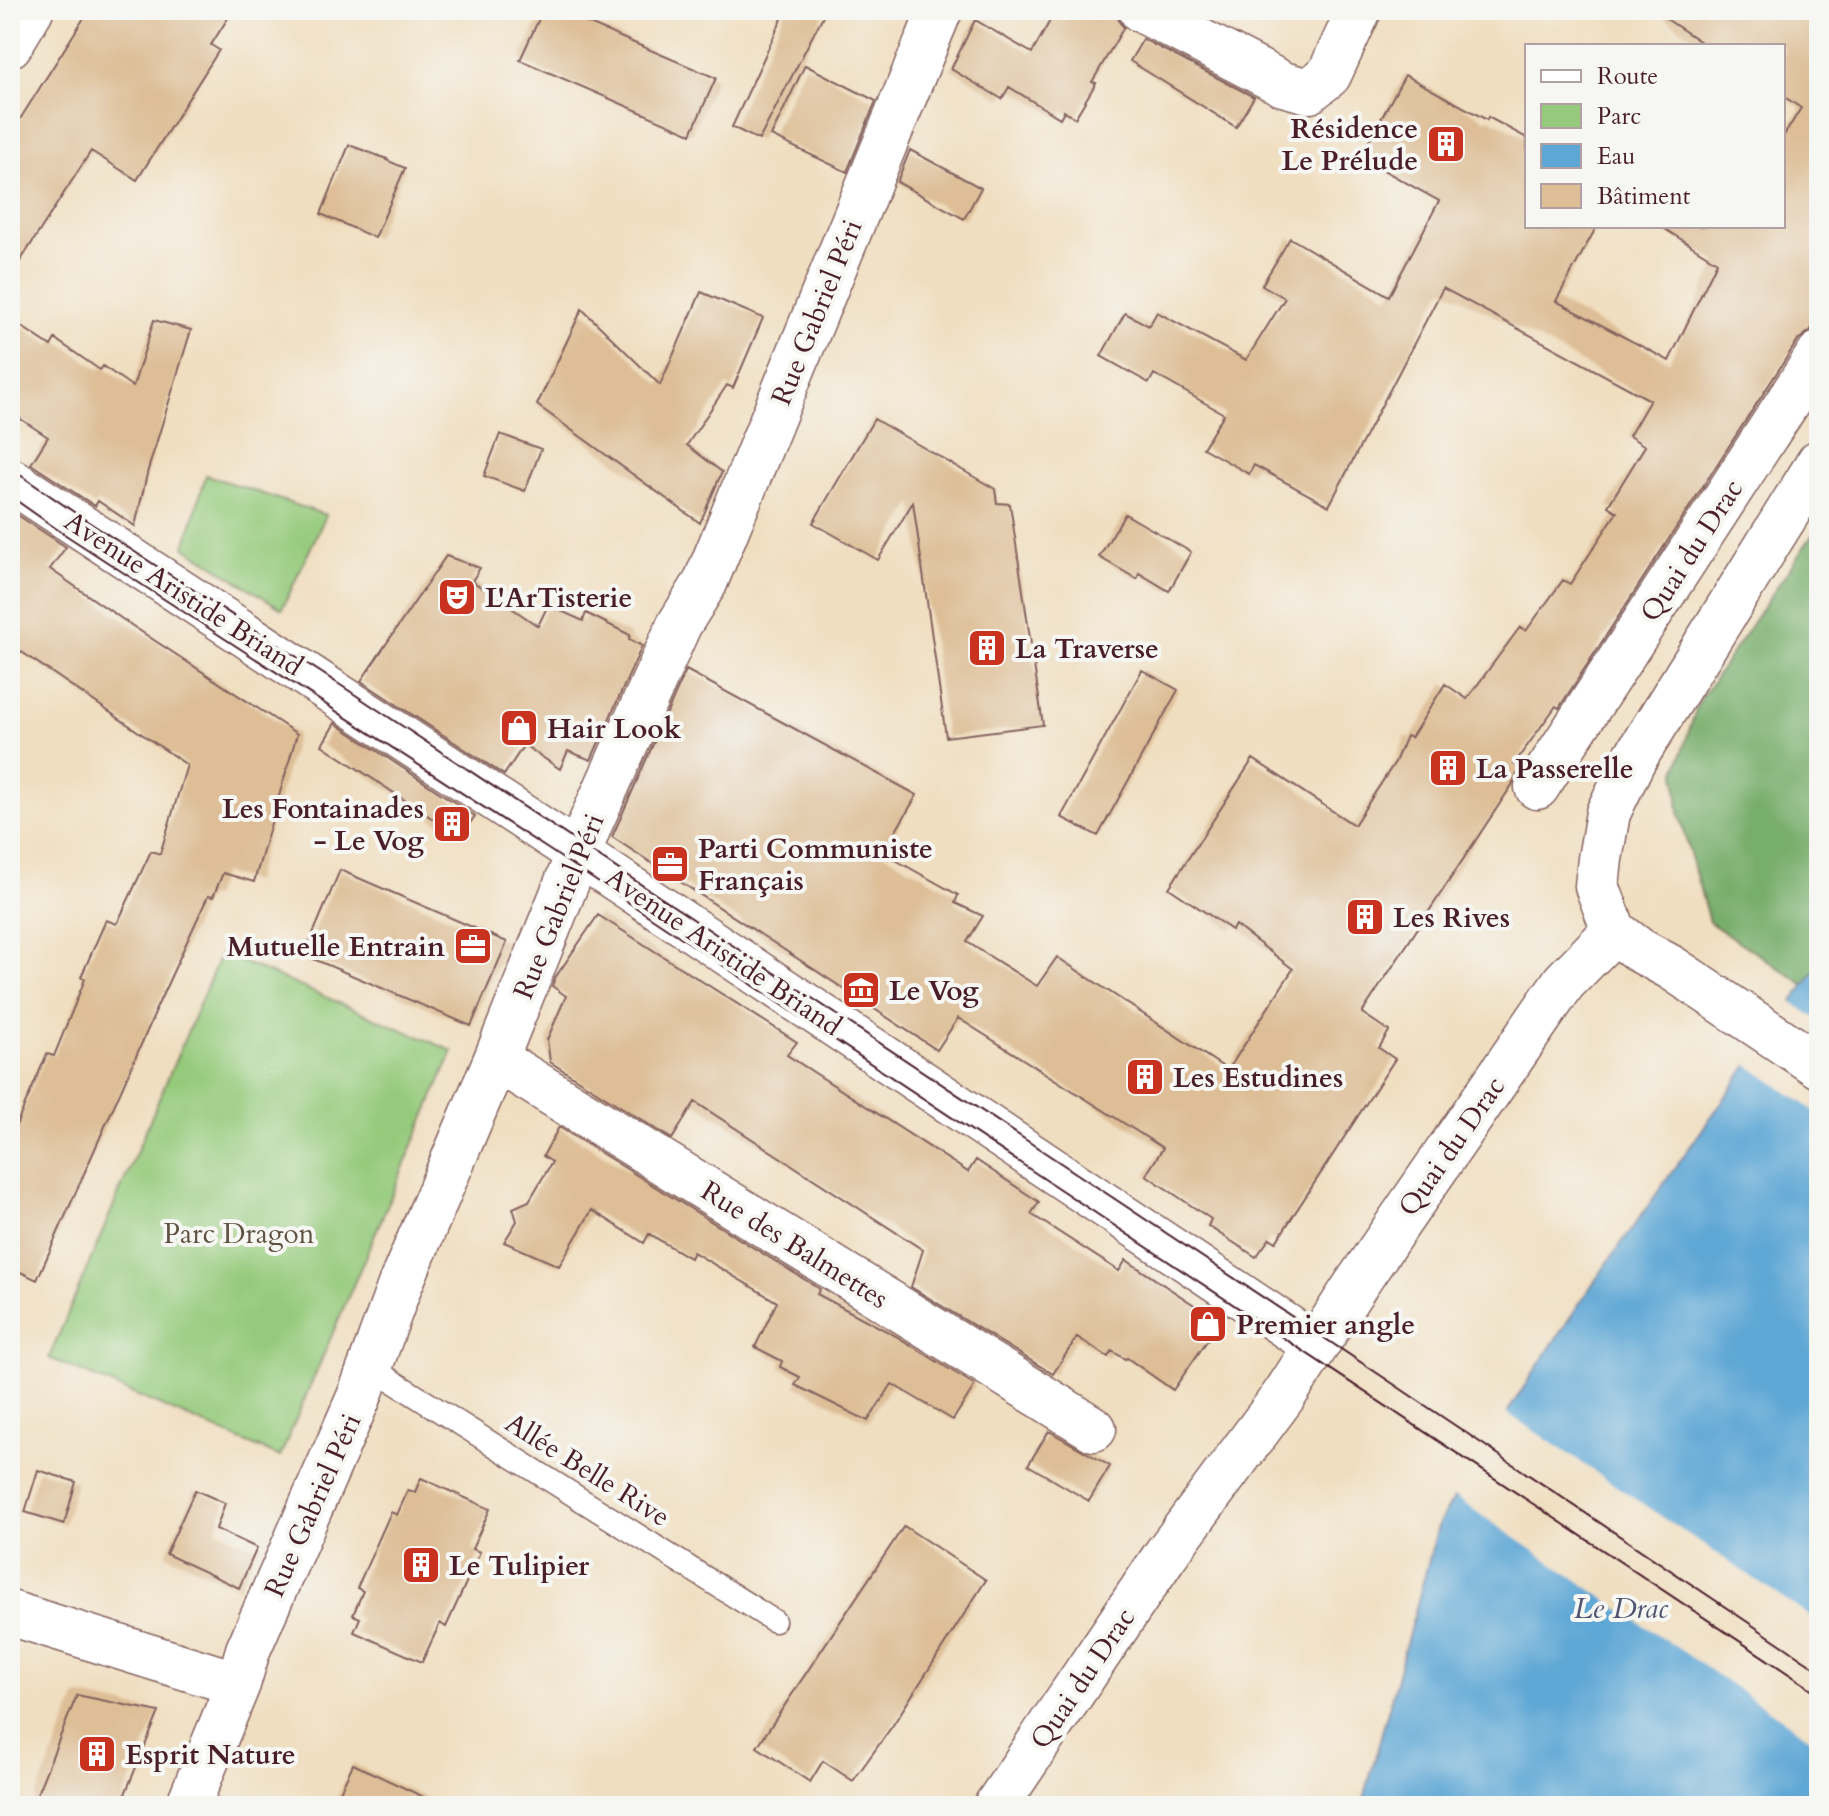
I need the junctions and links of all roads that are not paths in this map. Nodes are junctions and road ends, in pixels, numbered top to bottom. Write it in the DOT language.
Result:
graph roads {
  1 [pos="31,10"];
  2 [pos="940,10"];
  3 [pos="1141,10"];
  4 [pos="1359,10"];
  5 [pos="10,45"];
  6 [pos="1819,354"];
  7 [pos="1819,462"];
  8 [pos="10,480"];
  9 [pos="1537,787"];
  10 [pos="579,854"];
  11 [pos="1614,931"];
  12 [pos="496,1059"];
  13 [pos="1819,1066"];
  14 [pos="1316,1346"];
  15 [pos="370,1367"];
  16 [pos="1094,1429"];
  17 [pos="10,1613"];
  18 [pos="774,1621"];
  19 [pos="238,1684"];
  20 [pos="188,1806"];
  21 [pos="996,1806"];
  1 -- 5 [label="street"];
  2 -- 10 [label="street, Rue Gabriel Péri"];
  3 -- 4 [label="street"];
  6 -- 9 [label="street, Quai du Drac"];
  7 -- 11 [label="street"];
  8 -- 10 [label="street, Avenue Aristide Briand"];
  10 -- 12 [label="street, Rue Gabriel Péri"];
  10 -- 14 [label="street, Avenue Aristide Briand"];
  11 -- 13 [label="street"];
  11 -- 14 [label="street, Quai du Drac"];
  12 -- 15 [label="street, Rue Gabriel Péri"];
  12 -- 16 [label="street, Rue des Balmettes"];
  14 -- 21 [label="street, Quai du Drac"];
  15 -- 18 [label="lane, Allée Belle Rive"];
  15 -- 19 [label="street, Rue Gabriel Péri"];
  17 -- 19 [label="street"];
  19 -- 20 [label="street, Rue Gabriel Péri"];
}
